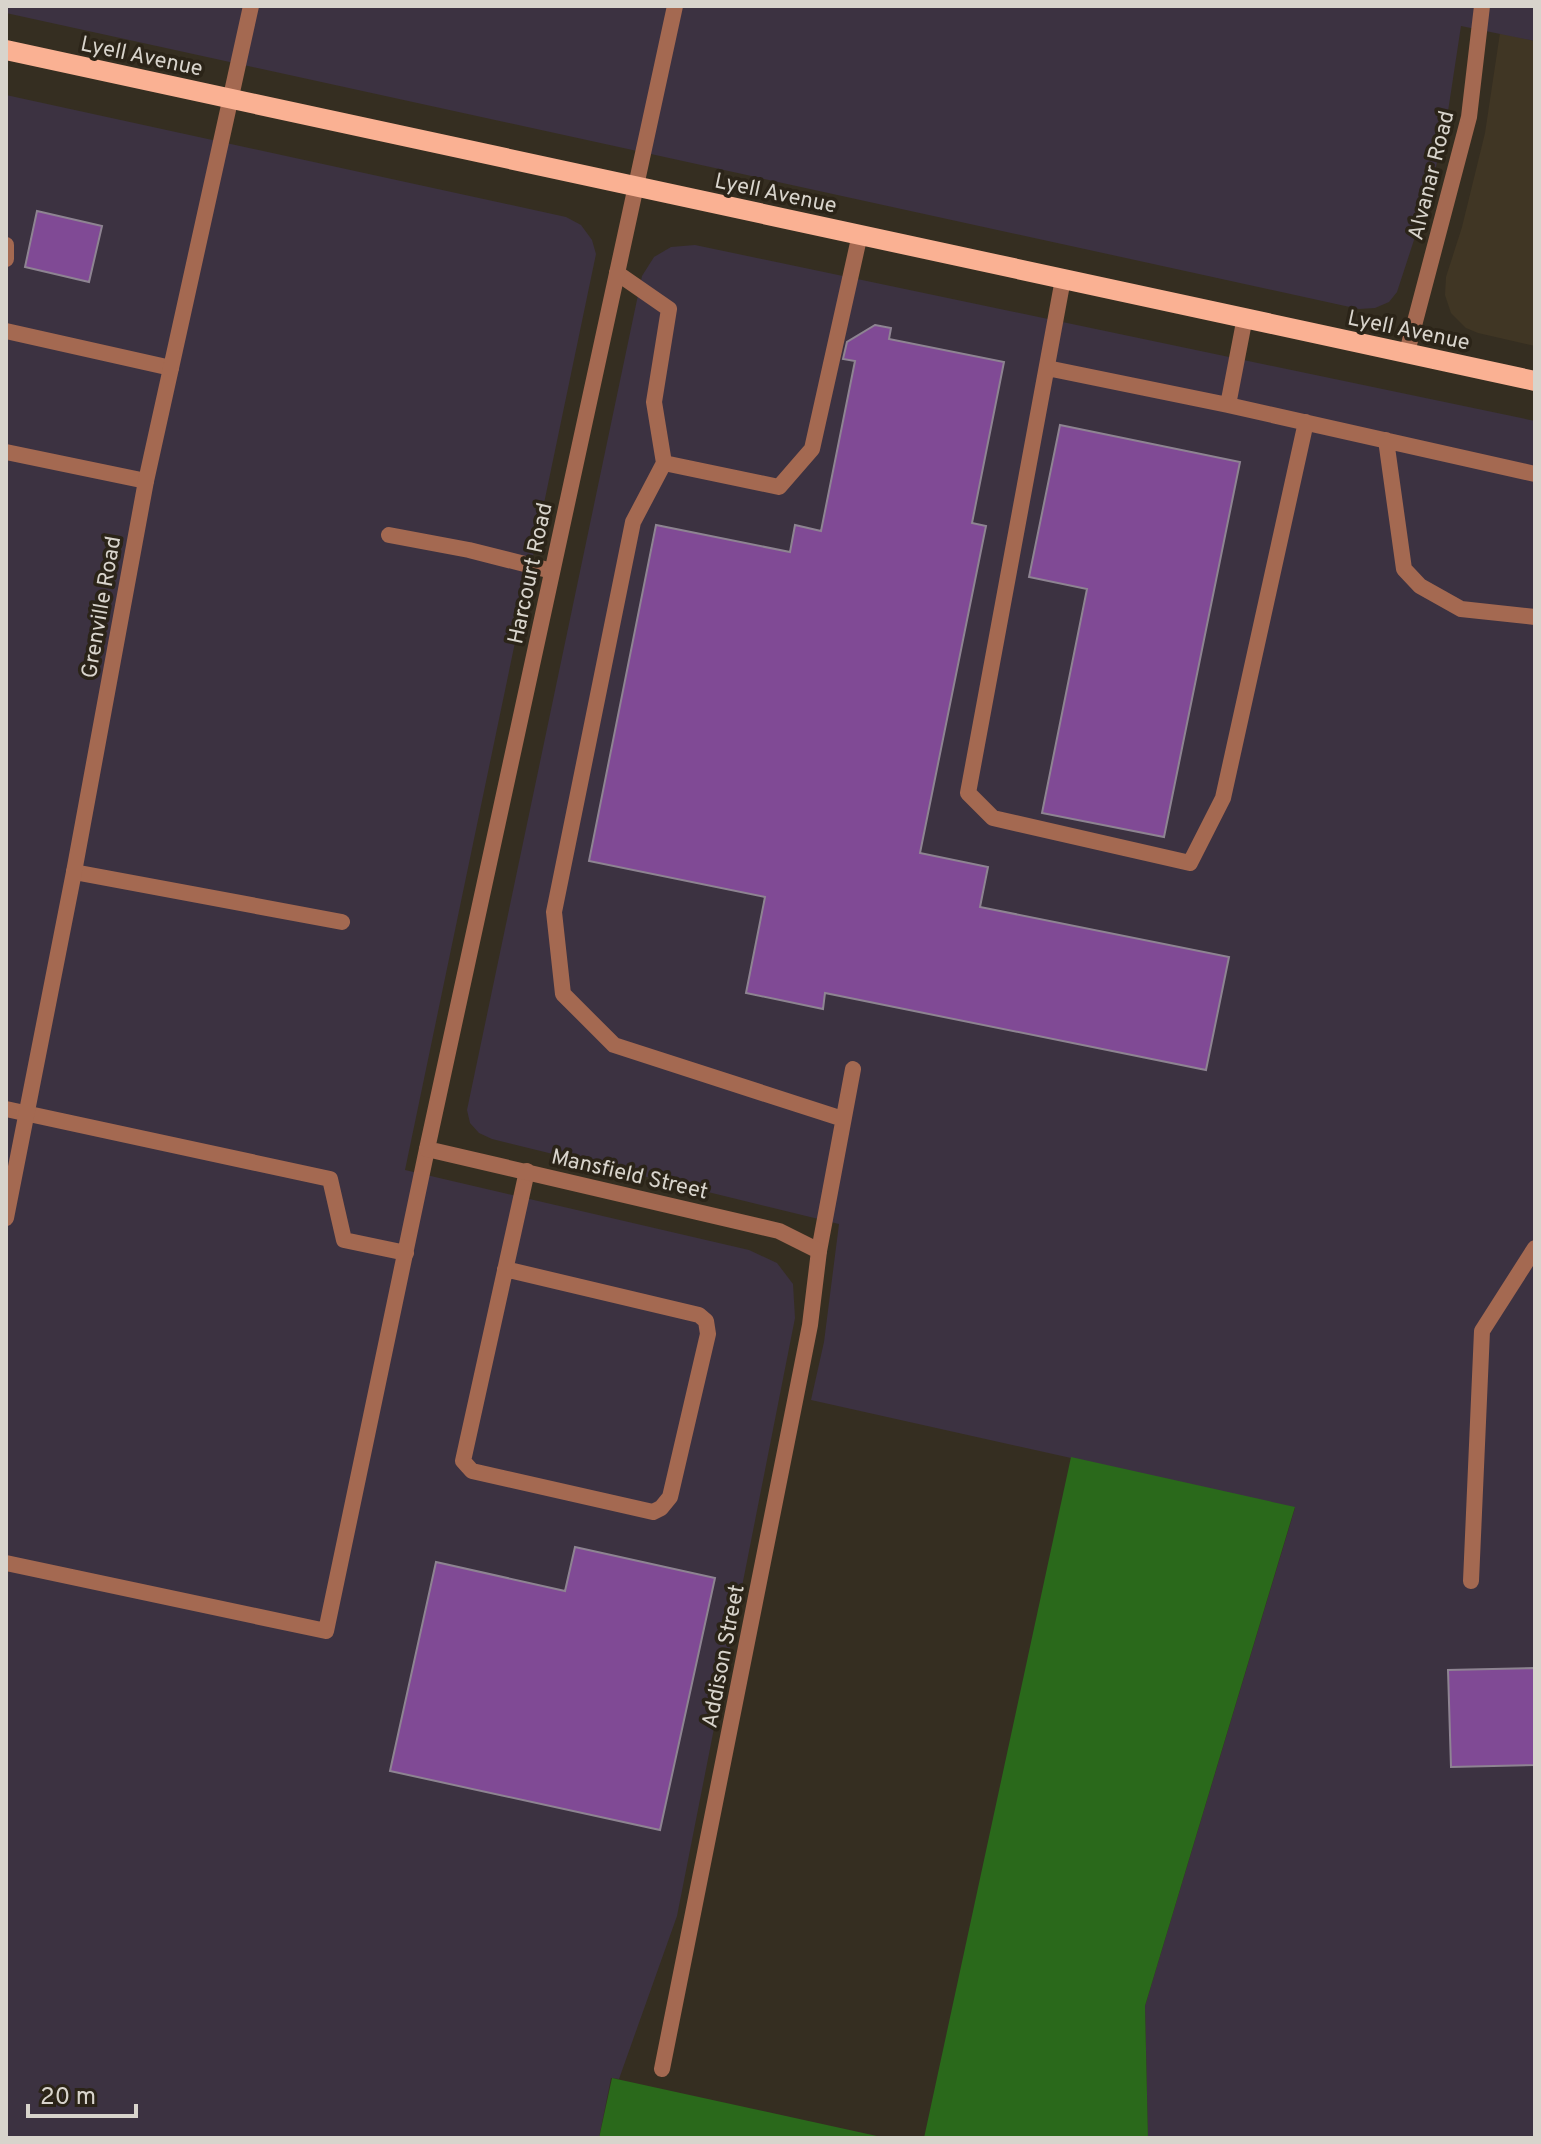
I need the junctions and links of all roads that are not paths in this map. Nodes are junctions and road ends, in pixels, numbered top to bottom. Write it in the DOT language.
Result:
graph roads {
  1 [pos="251,6"];
  2 [pos="675,6"];
  3 [pos="1482,6"];
  4 [pos="6,50"];
  5 [pos="231,99"];
  6 [pos="636,186"];
  7 [pos="860,234"];
  8 [pos="6,245"];
  9 [pos="6,259"];
  10 [pos="617,273"];
  11 [pos="1063,279"];
  12 [pos="1245,317"];
  13 [pos="6,331"];
  14 [pos="1407,352"];
  15 [pos="171,368"];
  16 [pos="1047,368"];
  17 [pos="1535,381"];
  18 [pos="1228,405"];
  19 [pos="1306,422"];
  20 [pos="1386,440"];
  21 [pos="6,452"];
  22 [pos="664,463"];
  23 [pos="1535,474"];
  24 [pos="146,481"];
  25 [pos="389,535"];
  26 [pos="552,571"];
  27 [pos="1535,617"];
  28 [pos="74,872"];
  29 [pos="342,922"];
  30 [pos="853,1069"];
  31 [pos="6,1109"];
  32 [pos="27,1114"];
  33 [pos="843,1119"];
  34 [pos="427,1149"];
  35 [pos="527,1171"];
  36 [pos="6,1218"];
  37 [pos="1535,1248"];
  38 [pos="819,1251"];
  39 [pos="406,1253"];
  40 [pos="505,1269"];
  41 [pos="6,1563"];
  42 [pos="1471,1581"];
  43 [pos="662,2069"];
  1 -- 5 [label="street, Grenville Road"];
  2 -- 6 [label="street, Harcourt Road"];
  3 -- 14 [label="street, Alvanar Road"];
  4 -- 5 [label="main road, Lyell Avenue"];
  5 -- 6 [label="main road, Lyell Avenue"];
  5 -- 15 [label="street, Grenville Road"];
  6 -- 7 [label="main road, Lyell Avenue"];
  6 -- 10 [label="street, Harcourt Road"];
  7 -- 11 [label="main road, Lyell Avenue"];
  7 -- 22 [label="street"];
  8 -- 9 [label="street"];
  10 -- 22 [label="street"];
  10 -- 26 [label="street, Harcourt Road"];
  11 -- 12 [label="main road, Lyell Avenue"];
  11 -- 16 [label="street"];
  12 -- 14 [label="main road, Lyell Avenue"];
  12 -- 18 [label="street"];
  13 -- 15 [label="street"];
  14 -- 17 [label="main road, Lyell Avenue"];
  15 -- 24 [label="street, Grenville Road"];
  16 -- 18 [label="street"];
  16 -- 19 [label="street"];
  18 -- 19 [label="street"];
  19 -- 20 [label="street"];
  20 -- 23 [label="street"];
  20 -- 27 [label="street"];
  21 -- 24 [label="street"];
  22 -- 33 [label="street"];
  24 -- 28 [label="street, Grenville Road"];
  25 -- 26 [label="street"];
  26 -- 34 [label="street, Harcourt Road"];
  28 -- 29 [label="street"];
  28 -- 32 [label="street, Grenville Road"];
  30 -- 33 [label="street, Addison Street"];
  31 -- 32 [label="street"];
  32 -- 36 [label="street, Grenville Road"];
  32 -- 39 [label="street"];
  33 -- 38 [label="street, Addison Street"];
  34 -- 35 [label="street, Mansfield Street"];
  34 -- 39 [label="street, Harcourt Road"];
  35 -- 38 [label="street, Mansfield Street"];
  35 -- 40 [label="street"];
  37 -- 42 [label="street"];
  38 -- 43 [label="street, Addison Street"];
  39 -- 41 [label="street, Harcourt Road"];
  40 -- 40 [label="street"];
}
